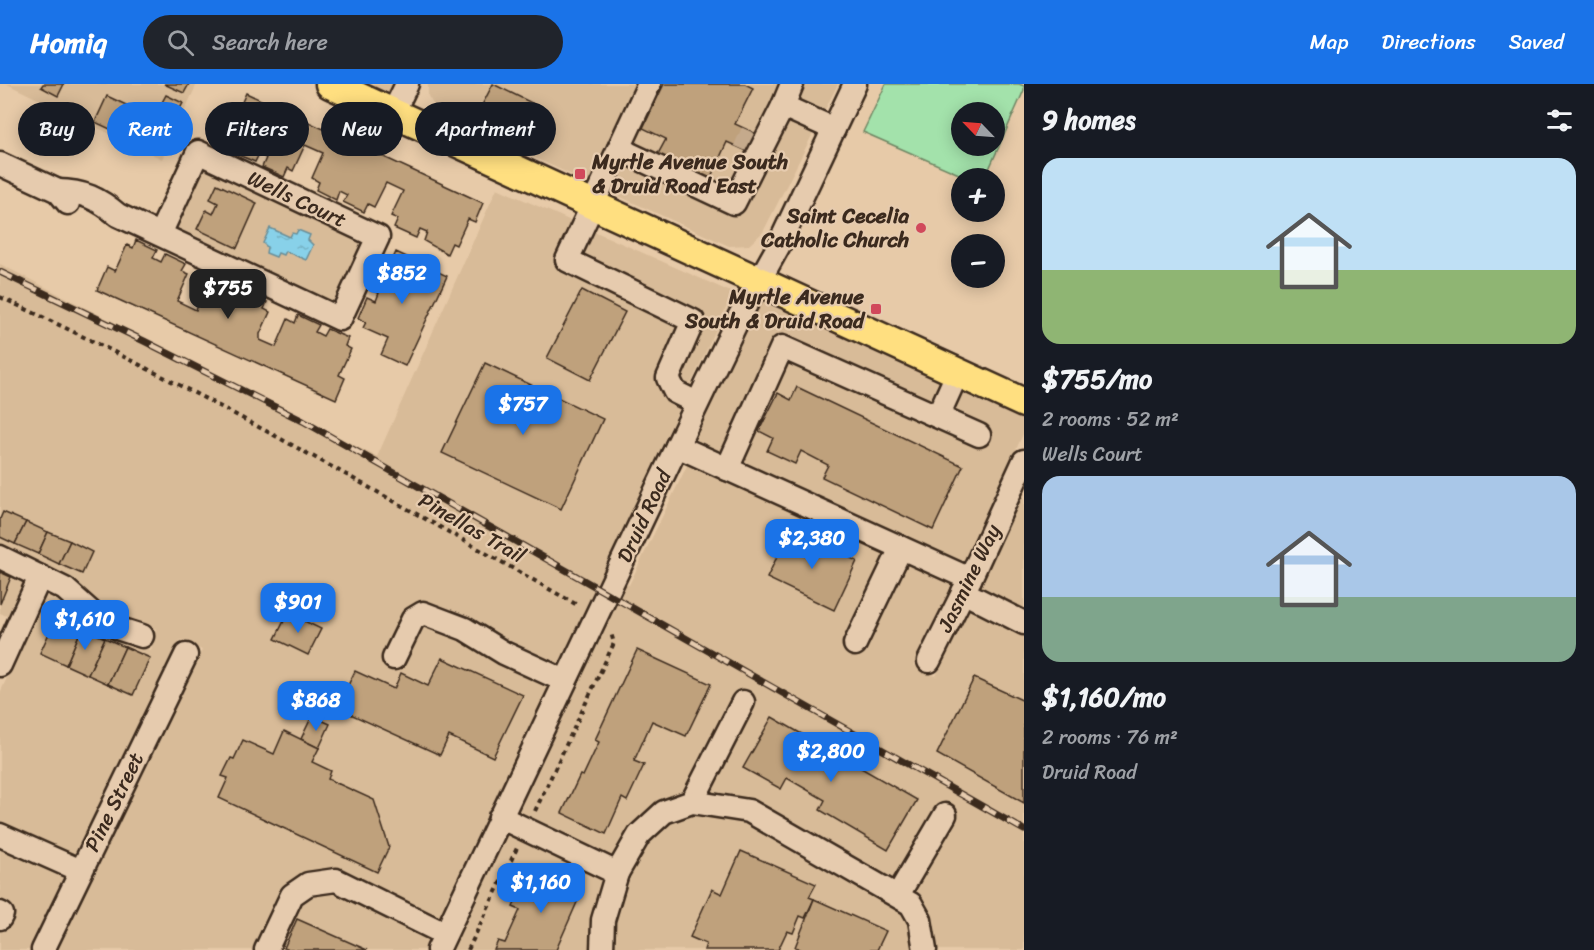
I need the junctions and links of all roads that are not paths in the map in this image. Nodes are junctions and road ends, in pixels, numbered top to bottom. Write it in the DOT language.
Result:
graph roads {
  1 [pos="330,84"];
  2 [pos="407,84"];
  3 [pos="649,84"];
  4 [pos="792,84"];
  5 [pos="855,84"];
  6 [pos="369,102"];
  7 [pos="398,102"];
  8 [pos="783,106"];
  9 [pos="403,118"];
  10 [pos="834,129"];
  11 [pos="619,149"];
  12 [pos="0,164"];
  13 [pos="592,205"];
  14 [pos="160,234"];
  15 [pos="759,281"];
  16 [pos="957,374"];
  17 [pos="697,403"];
  18 [pos="1024,403"];
  19 [pos="938,416"];
  20 [pos="979,435"];
  21 [pos="677,446"];
  22 [pos="1024,461"];
  23 [pos="727,469"];
  24 [pos="901,548"];
  25 [pos="0,557"];
  26 [pos="40,577"];
  27 [pos="966,586"];
  28 [pos="1024,623"];
  29 [pos="8,628"];
  30 [pos="142,636"];
  31 [pos="855,644"];
  32 [pos="186,654"];
  33 [pos="394,658"];
  34 [pos="929,661"];
  35 [pos="0,664"];
  36 [pos="565,681"];
  37 [pos="743,702"];
  38 [pos="692,802"];
  39 [pos="945,814"];
  40 [pos="500,817"];
  41 [pos="0,836"];
  42 [pos="81,871"];
  43 [pos="617,873"];
  44 [pos="898,895"];
  45 [pos="442,942"];
  46 [pos="924,949"];
  47 [pos="43,950"];
  48 [pos="266,950"];
  49 [pos="602,950"];
  1 -- 6 [label="main road"];
  2 -- 7 [label="street"];
  3 -- 11 [label="street"];
  4 -- 8 [label="street"];
  5 -- 10 [label="street, Druid Road"];
  8 -- 10 [label="street"];
  8 -- 11 [label="street"];
  9 -- 13 [label="main road"];
  10 -- 15 [label="street, Druid Road"];
  11 -- 13 [label="street"];
  12 -- 14 [label="street, Wells Court"];
  13 -- 15 [label="main road"];
  13 -- 17 [label="street"];
  14 -- 14 [label="street, Wells Court"];
  15 -- 16 [label="main road"];
  15 -- 17 [label="street, Druid Road"];
  16 -- 18 [label="main road"];
  16 -- 19 [label="street"];
  17 -- 21 [label="street, Druid Road"];
  19 -- 20 [label="street"];
  19 -- 23 [label="street"];
  21 -- 23 [label="street"];
  21 -- 36 [label="street, Druid Road"];
  22 -- 27 [label="street, Jasmine Way"];
  23 -- 24 [label="street"];
  24 -- 27 [label="street"];
  24 -- 31 [label="street"];
  25 -- 26 [label="street"];
  26 -- 29 [label="street"];
  26 -- 30 [label="street"];
  27 -- 28 [label="street"];
  27 -- 34 [label="street, Jasmine Way"];
  29 -- 35 [label="street"];
  32 -- 42 [label="street, Pine Street"];
  33 -- 36 [label="street"];
  36 -- 40 [label="street, Druid Road"];
  37 -- 38 [label="street"];
  38 -- 43 [label="street"];
  38 -- 44 [label="street"];
  39 -- 44 [label="street"];
  40 -- 43 [label="street"];
  40 -- 45 [label="street, Druid Road"];
  41 -- 42 [label="street"];
  42 -- 47 [label="street, Pine Street"];
  43 -- 49 [label="street"];
  44 -- 46 [label="street"];
  45 -- 48 [label="street"];
}
